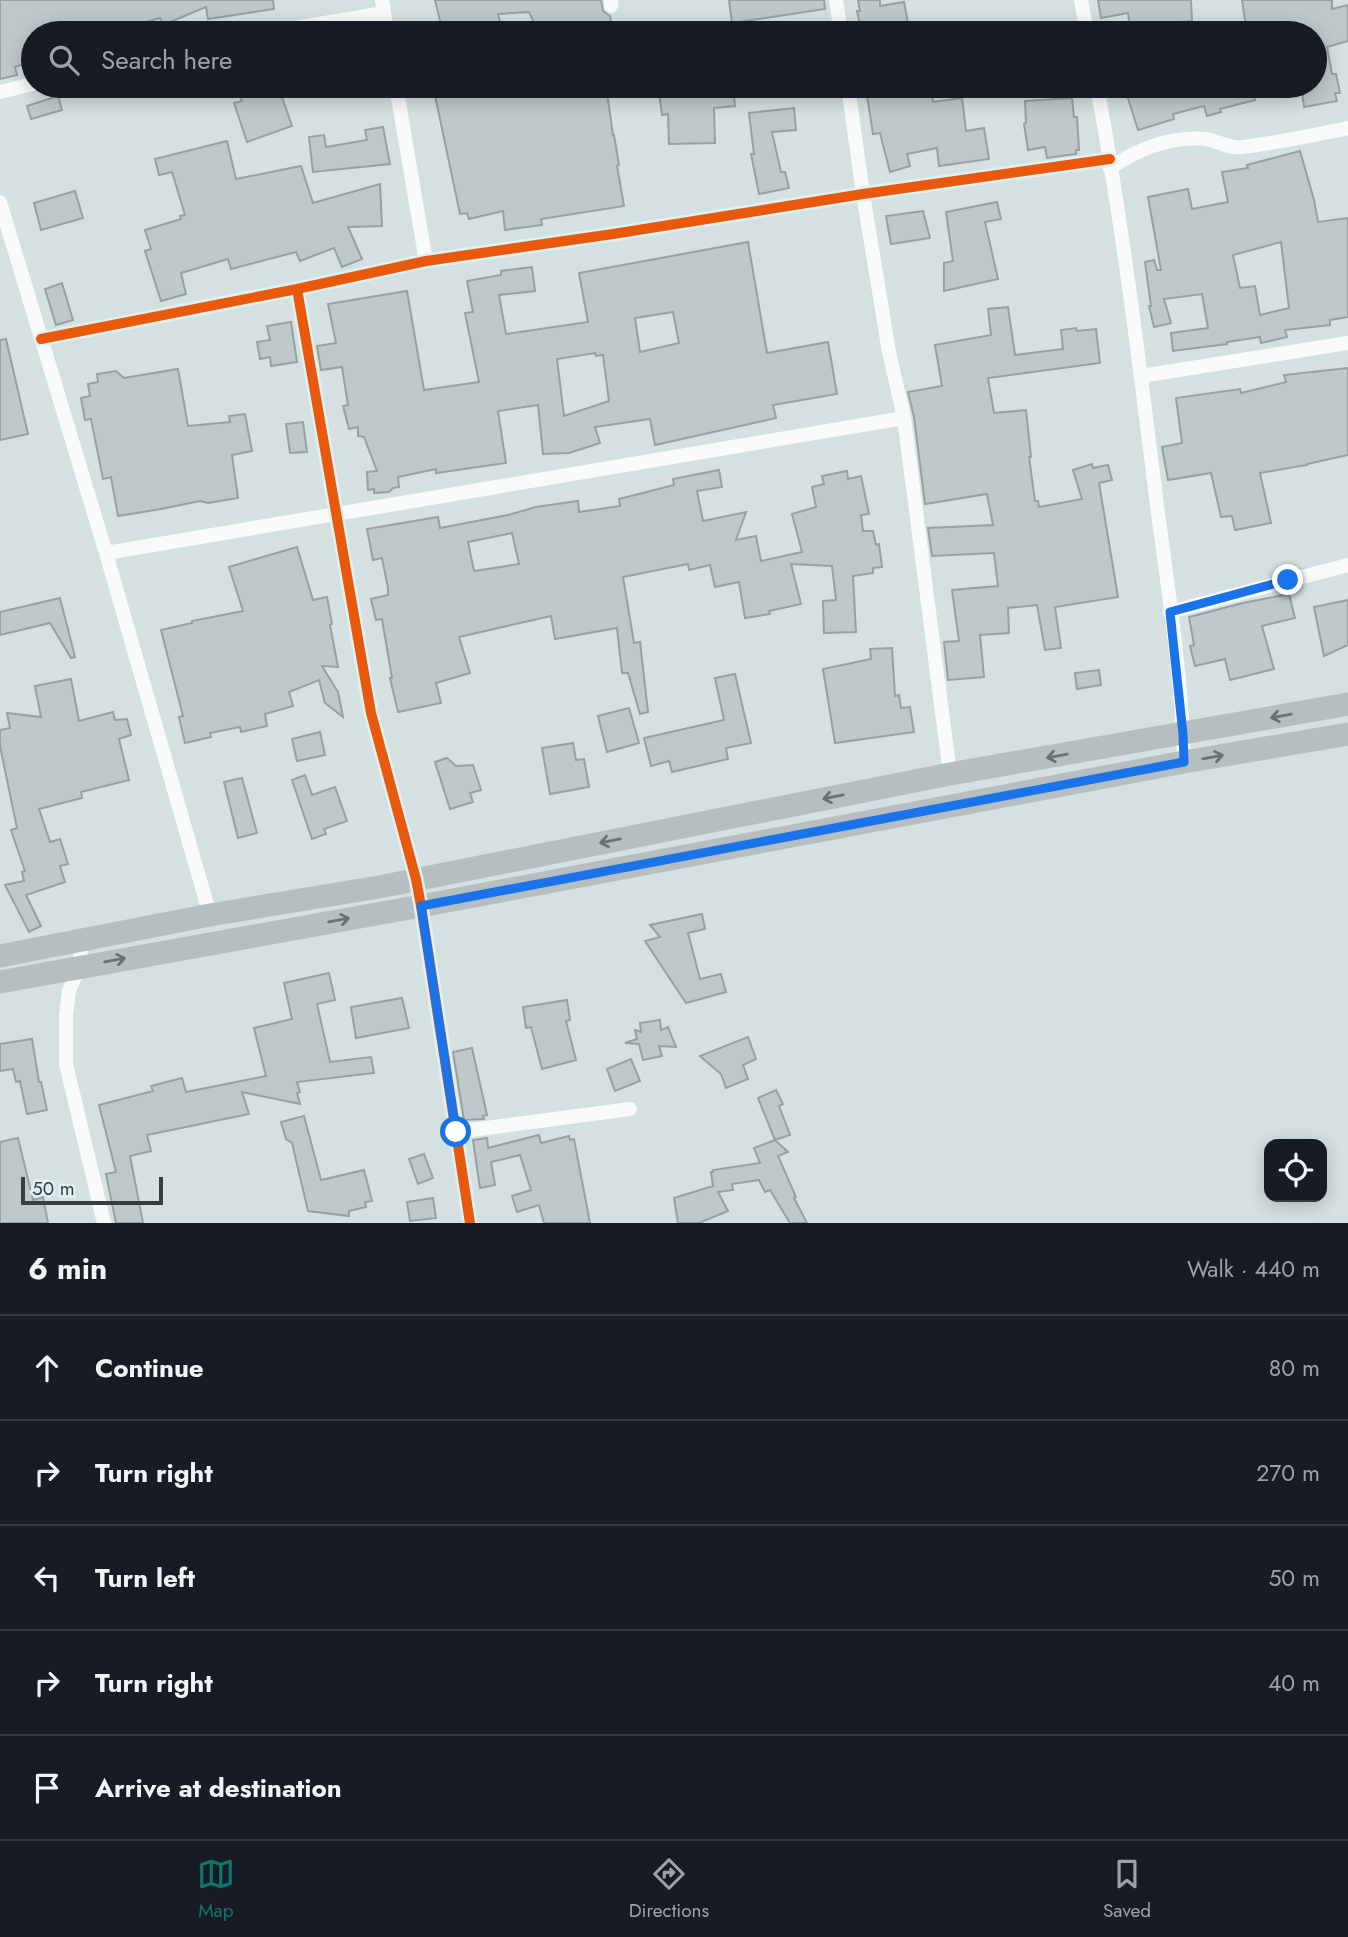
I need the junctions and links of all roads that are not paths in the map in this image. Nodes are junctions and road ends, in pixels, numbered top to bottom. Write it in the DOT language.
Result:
graph roads {
  1 [pos="836,0"];
  2 [pos="1081,0"];
  3 [pos="383,6"];
  4 [pos="317,21"];
  5 [pos="839,21"];
  6 [pos="1085,21"];
  7 [pos="21,87"];
  8 [pos="0,92"];
  9 [pos="398,98"];
  10 [pos="850,98"];
  11 [pos="1099,98"];
  12 [pos="1348,128"];
  13 [pos="1110,164"];
  14 [pos="863,194"];
  15 [pos="0,202"];
  16 [pos="426,261"];
  17 [pos="298,289"];
  18 [pos="41,339"];
  19 [pos="1348,343"];
  20 [pos="1141,376"];
  21 [pos="904,418"];
  22 [pos="336,515"];
  23 [pos="106,553"];
  24 [pos="1348,565"];
  25 [pos="1170,612"];
  26 [pos="1348,704"];
  27 [pos="1183,734"];
  28 [pos="1348,734"];
  29 [pos="1184,762"];
  30 [pos="950,774"];
  31 [pos="416,880"];
  32 [pos="421,906"];
  33 [pos="210,915"];
  34 [pos="82,940"];
  35 [pos="0,956"];
  36 [pos="79,967"];
  37 [pos="0,982"];
  38 [pos="630,1109"];
  39 [pos="456,1132"];
  40 [pos="104,1223"];
  41 [pos="470,1223"];
  1 -- 5 [label="street"];
  2 -- 6 [label="street"];
  3 -- 4 [label="street"];
  7 -- 8 [label="street"];
  9 -- 16 [label="street"];
  10 -- 14 [label="street"];
  11 -- 13 [label="street"];
  12 -- 13 [label="street"];
  13 -- 14 [label="street"];
  13 -- 20 [label="street"];
  14 -- 16 [label="street"];
  14 -- 21 [label="street"];
  15 -- 18 [label="street"];
  16 -- 17 [label="street"];
  17 -- 18 [label="street"];
  17 -- 22 [label="street"];
  18 -- 23 [label="street"];
  19 -- 20 [label="street"];
  20 -- 25 [label="street"];
  21 -- 22 [label="street"];
  21 -- 30 [label="street"];
  22 -- 23 [label="street"];
  22 -- 31 [label="street"];
  23 -- 33 [label="street"];
  24 -- 25 [label="street"];
  25 -- 27 [label="street"];
  26 -- 27 [label="main road, one-way"];
  27 -- 29 [label="street"];
  27 -- 30 [label="main road, one-way"];
  29 -- 28 [label="main road, one-way"];
  29 -- 32 [label="main road"];
  30 -- 31 [label="main road, one-way"];
  31 -- 32 [label="street"];
  31 -- 33 [label="main road"];
  36 -- 32 [label="main road, one-way"];
  32 -- 39 [label="street"];
  33 -- 34 [label="main road"];
  34 -- 35 [label="main road"];
  34 -- 36 [label="street"];
  36 -- 37 [label="main road"];
  36 -- 40 [label="street"];
  38 -- 39 [label="street"];
  39 -- 41 [label="street"];
}
